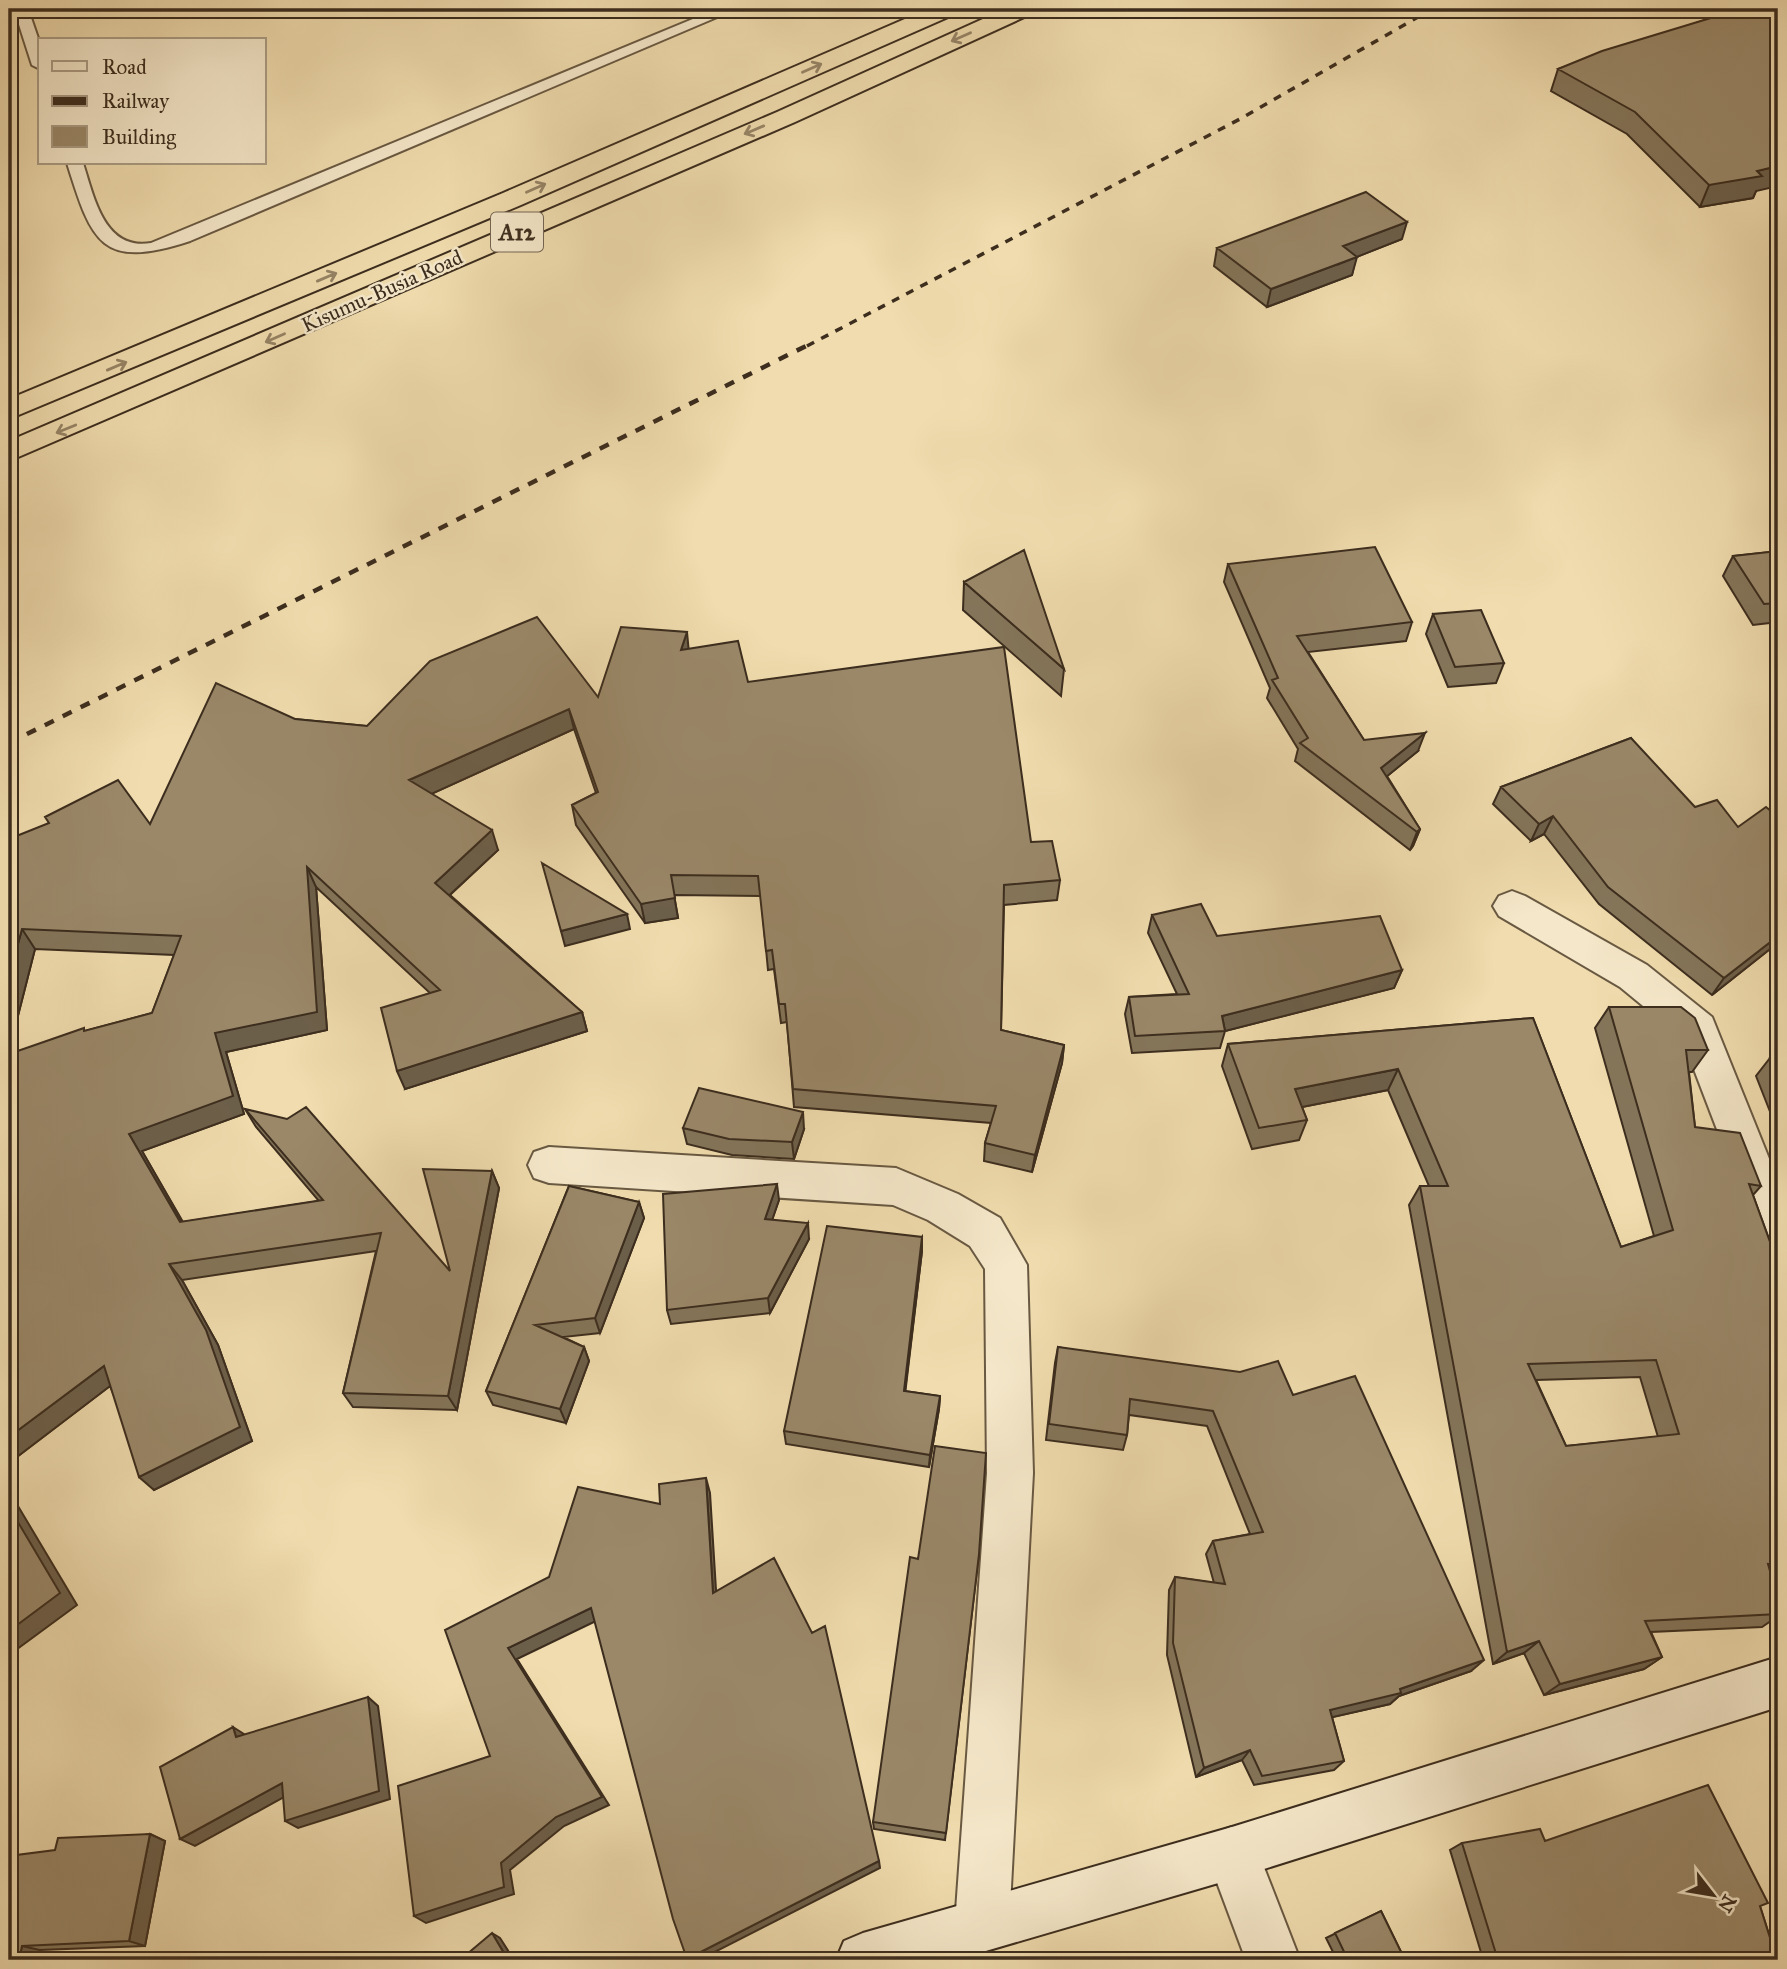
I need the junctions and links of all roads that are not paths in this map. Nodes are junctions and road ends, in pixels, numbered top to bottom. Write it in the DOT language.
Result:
graph roads {
  1 [pos="21,9"];
  2 [pos="729,9"];
  3 [pos="947,9"];
  4 [pos="1023,9"];
  5 [pos="38,59"];
  6 [pos="75,164"];
  7 [pos="9,410"];
  8 [pos="9,452"];
  9 [pos="1512,906"];
  10 [pos="549,1165"];
  11 [pos="1778,1234"];
  12 [pos="1778,1682"];
  13 [pos="1232,1853"];
  14 [pos="982,1925"];
  15 [pos="863,1960"];
  16 [pos="1273,1960"];
  1 -- 5 [label="lane"];
  2 -- 6 [label="lane"];
  7 -- 3 [label="highway, Kisumu-Busia Road / A12, one-way"];
  4 -- 8 [label="highway, Kisumu-Busia Road / A12, one-way"];
  9 -- 11 [label="street"];
  10 -- 14 [label="street"];
  12 -- 13 [label="street"];
  13 -- 14 [label="street"];
  13 -- 16 [label="street"];
  14 -- 15 [label="street"];
}
